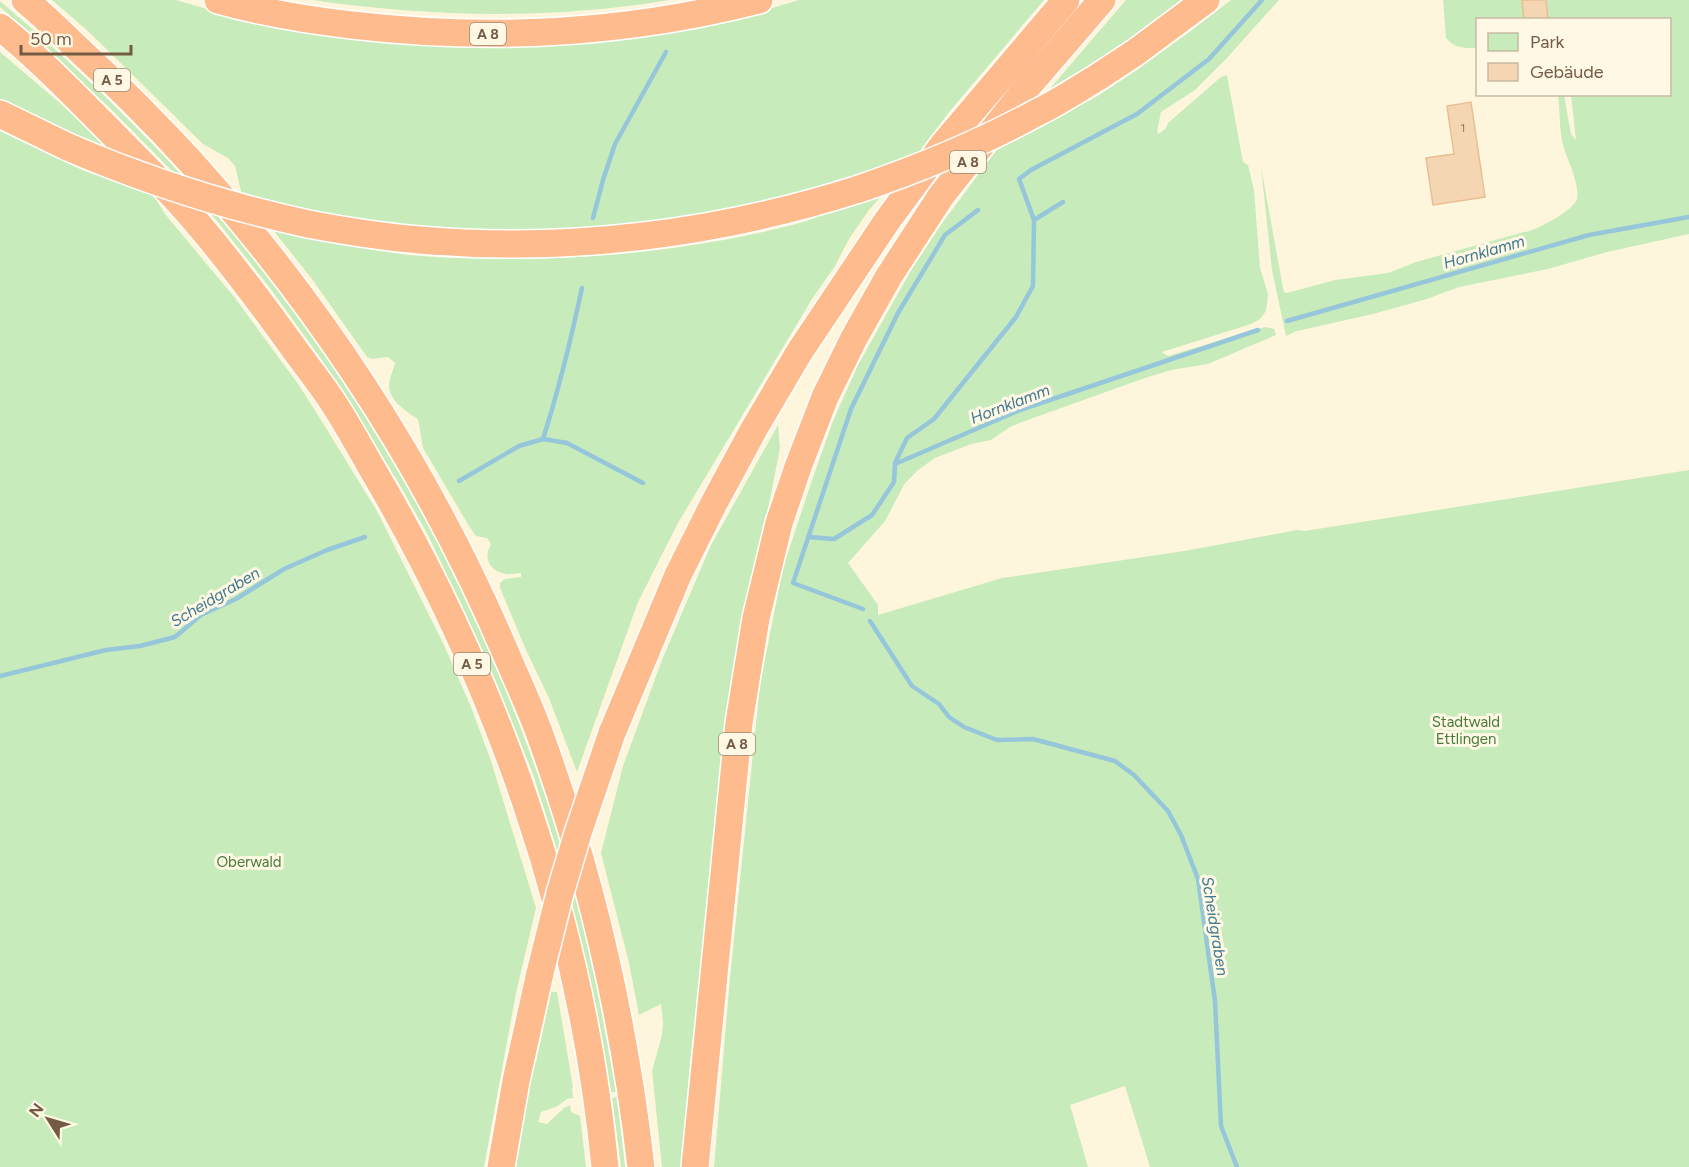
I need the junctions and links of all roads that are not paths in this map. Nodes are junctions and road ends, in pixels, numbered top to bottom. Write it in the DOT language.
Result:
graph roads {
  1 [pos="25,0"];
  2 [pos="218,0"];
  3 [pos="759,0"];
  4 [pos="1066,0"];
  5 [pos="1102,0"];
  6 [pos="1206,0"];
  7 [pos="0,27"];
  8 [pos="0,114"];
  9 [pos="501,1167"];
  10 [pos="605,1167"];
  11 [pos="641,1167"];
  12 [pos="695,1167"];
  1 -- 11 [label="highway, A 5"];
  2 -- 3 [label="highway, A 8"];
  4 -- 9 [label="highway, A 8, bridge"];
  5 -- 12 [label="highway, A 8"];
  6 -- 8 [label="highway, A 8, bridge"];
  7 -- 10 [label="highway, A 5"];
}
